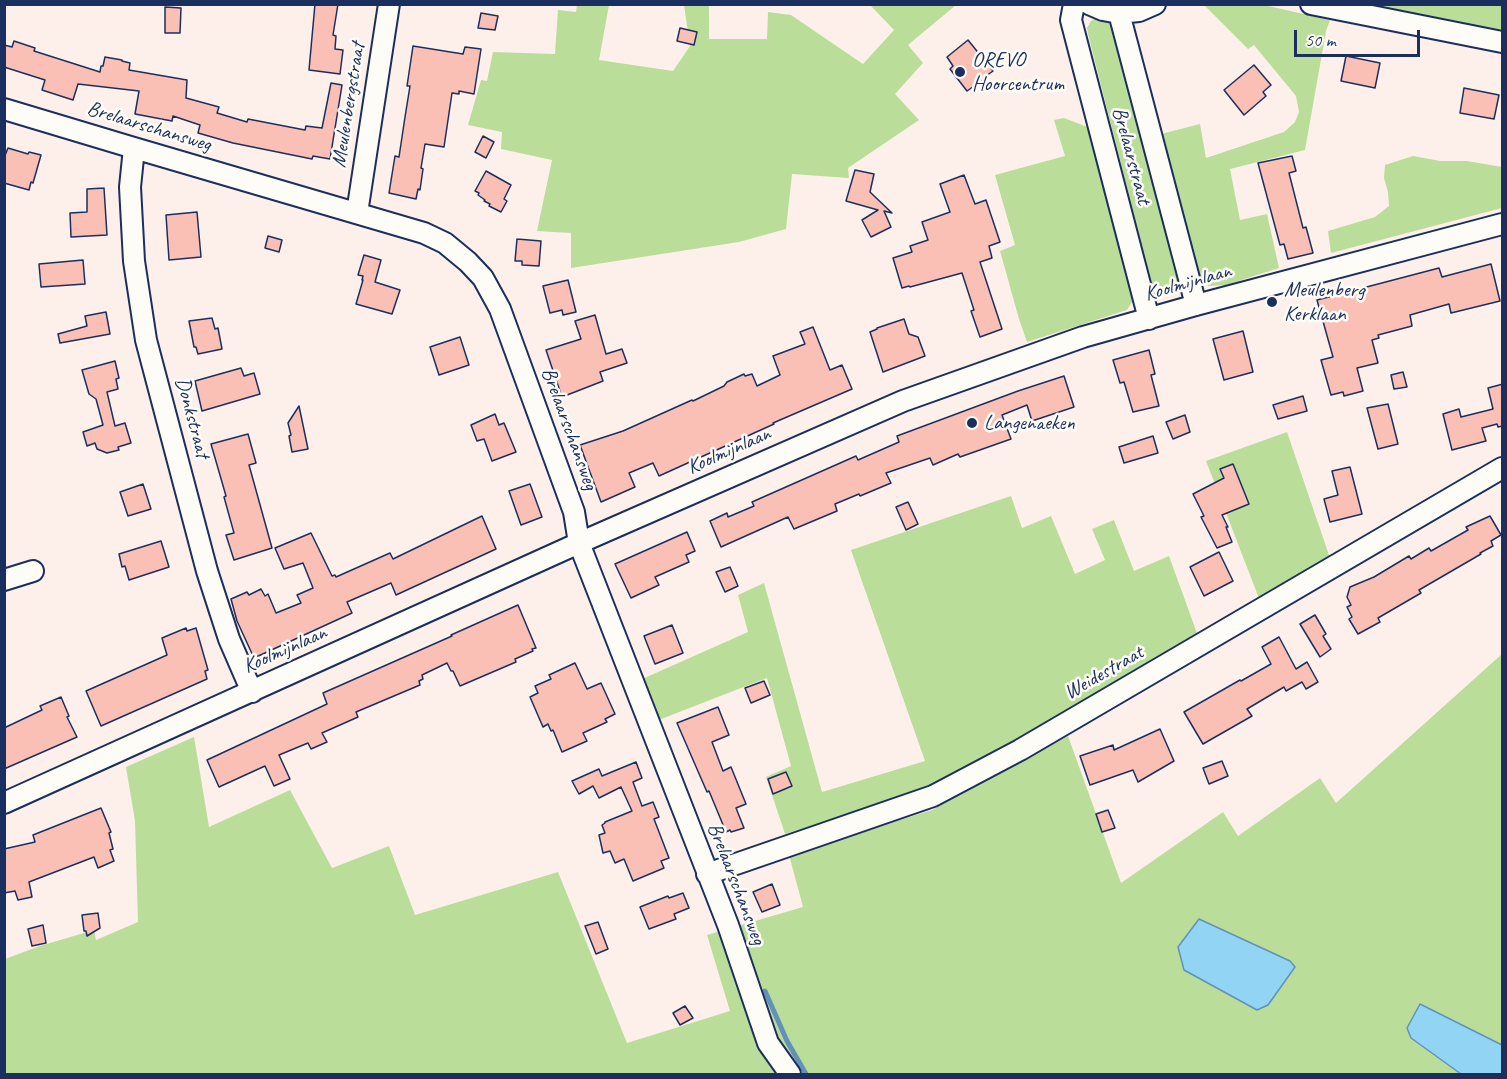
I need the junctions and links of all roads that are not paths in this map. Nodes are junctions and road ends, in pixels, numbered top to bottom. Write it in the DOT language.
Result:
graph roads {
  1 [pos="389,4"];
  2 [pos="1074,4"];
  3 [pos="1089,4"];
  4 [pos="1155,4"];
  5 [pos="1311,4"];
  6 [pos="1119,13"];
  7 [pos="1503,42"];
  8 [pos="4,109"];
  9 [pos="134,148"];
  10 [pos="357,213"];
  11 [pos="1503,224"];
  12 [pos="1196,305"];
  13 [pos="1149,319"];
  14 [pos="1503,468"];
  15 [pos="579,543"];
  16 [pos="33,571"];
  17 [pos="4,580"];
  18 [pos="252,692"];
  19 [pos="4,803"];
  20 [pos="707,874"];
  21 [pos="790,1074"];
  1 -- 10 [label="street, Meulenbergstraat"];
  2 -- 13 [label="street, Brelaarstraat"];
  3 -- 6 [label="street"];
  4 -- 6 [label="street"];
  5 -- 7 [label="street"];
  6 -- 12 [label="street, Brelaarstraat"];
  8 -- 9 [label="street, Brelaarschansweg"];
  9 -- 10 [label="street, Brelaarschansweg"];
  9 -- 18 [label="street, Donkstraat"];
  10 -- 15 [label="street, Brelaarschansweg"];
  11 -- 12 [label="street, Koolmijnlaan"];
  12 -- 13 [label="street, Koolmijnlaan"];
  13 -- 15 [label="street, Koolmijnlaan"];
  14 -- 20 [label="street, Weidestraat"];
  15 -- 18 [label="street, Koolmijnlaan"];
  15 -- 20 [label="street, Brelaarschansweg"];
  16 -- 17 [label="street"];
  18 -- 19 [label="street, Koolmijnlaan"];
  20 -- 21 [label="street, Brelaarschansweg"];
}
